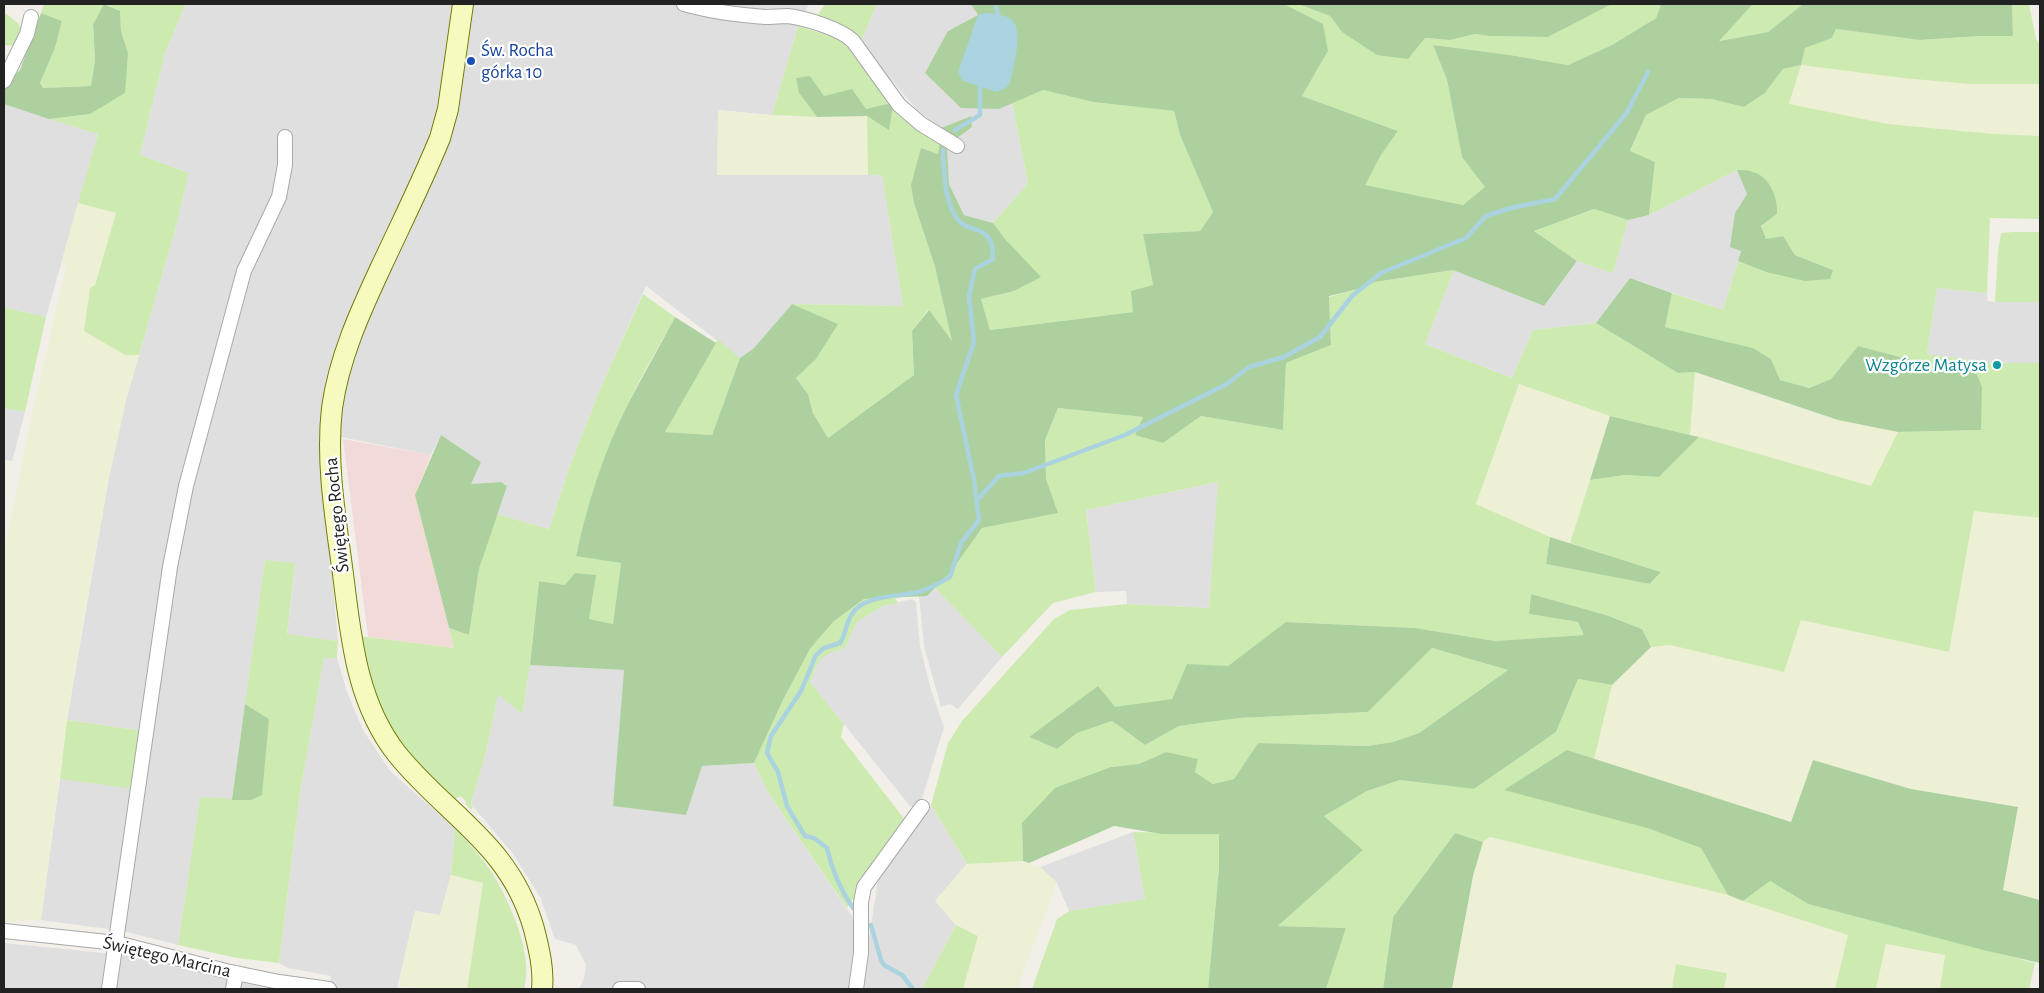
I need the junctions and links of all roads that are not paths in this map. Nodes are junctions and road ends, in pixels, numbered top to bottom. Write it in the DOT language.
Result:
graph roads {
  1 [pos="463,4"];
  2 [pos="684,4"];
  3 [pos="31,17"];
  4 [pos="4,81"];
  5 [pos="285,137"];
  6 [pos="957,146"];
  7 [pos="922,807"];
  8 [pos="4,931"];
  9 [pos="117,943"];
  10 [pos="236,973"];
  11 [pos="306,988"];
  12 [pos="109,989"];
  13 [pos="234,989"];
  14 [pos="329,989"];
  15 [pos="542,989"];
  16 [pos="620,989"];
  17 [pos="638,989"];
  18 [pos="856,989"];
  1 -- 15 [label="street, Świętego Rocha"];
  2 -- 6 [label="street"];
  3 -- 4 [label="street"];
  5 -- 9 [label="street"];
  7 -- 18 [label="street"];
  8 -- 9 [label="street, Świętego Marcina"];
  9 -- 10 [label="street, Świętego Marcina"];
  9 -- 12 [label="street"];
  10 -- 11 [label="street, Świętego Marcina"];
  10 -- 13 [label="street"];
  11 -- 14 [label="street, Świętego Marcina"];
  16 -- 17 [label="street"];
}
